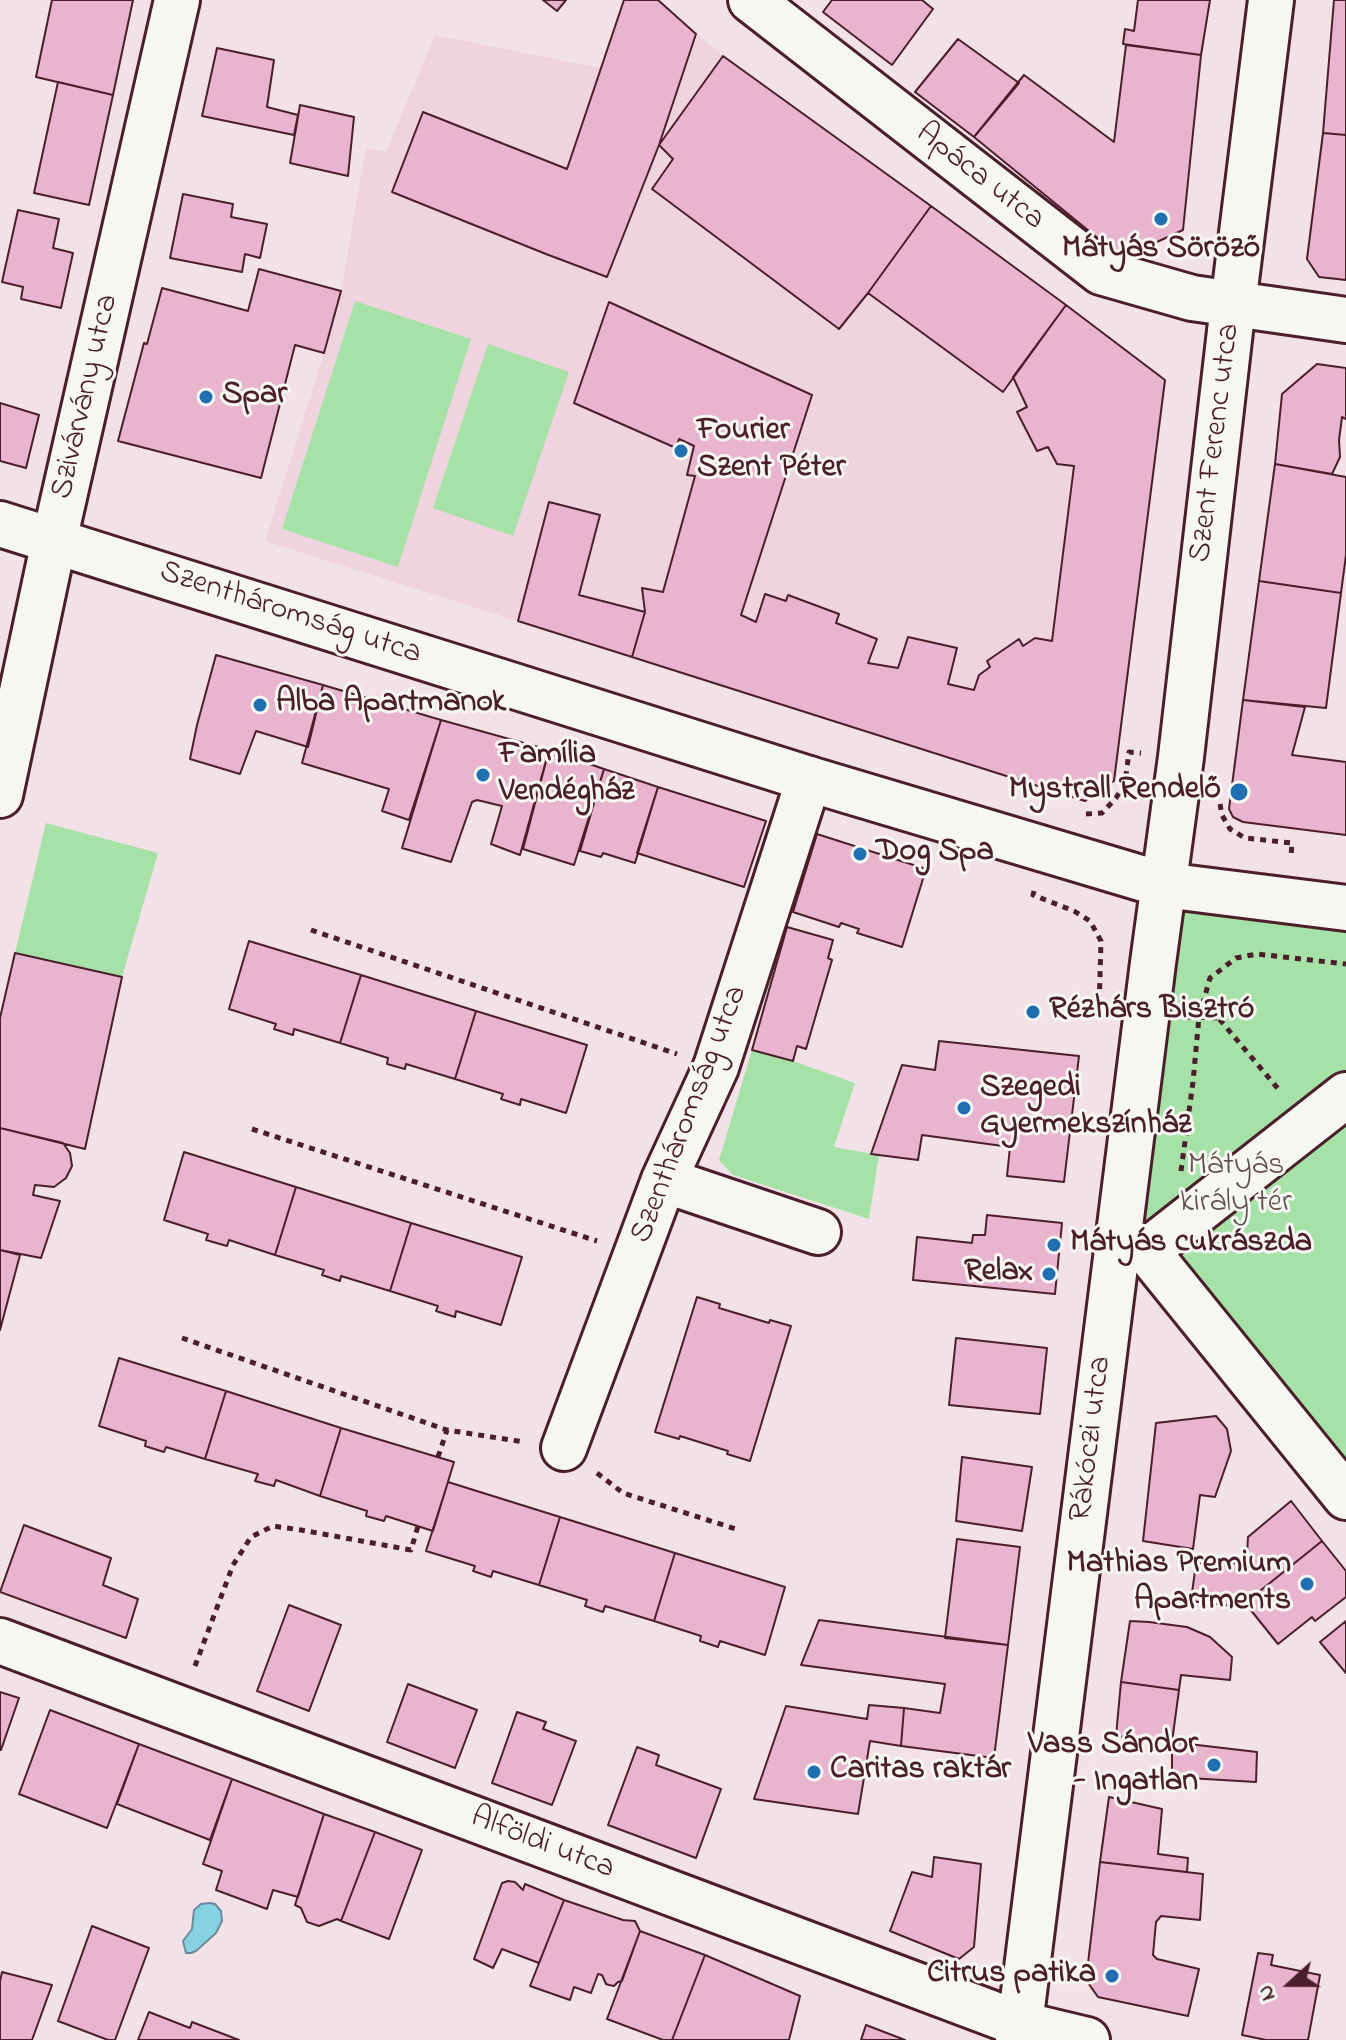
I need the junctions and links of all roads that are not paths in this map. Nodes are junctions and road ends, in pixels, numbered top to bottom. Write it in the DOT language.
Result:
graph roads {
  1 [pos="177,0"];
  2 [pos="751,0"];
  3 [pos="1271,0"];
  4 [pos="1233,305"];
  5 [pos="1346,320"];
  6 [pos="0,524"];
  7 [pos="54,541"];
  8 [pos="809,779"];
  9 [pos="0,795"];
  10 [pos="1164,885"];
  11 [pos="1346,908"];
  12 [pos="1346,1095"];
  13 [pos="664,1180"];
  14 [pos="818,1232"];
  15 [pos="1132,1249"];
  16 [pos="564,1448"];
  17 [pos="1346,1497"];
  18 [pos="0,1641"];
  19 [pos="1019,2032"];
  20 [pos="1087,2040"];
  1 -- 7 [label="street, Szivárvány utca"];
  2 -- 4 [label="street, Apáca utca"];
  3 -- 4 [label="street, Szent Ferenc utca"];
  4 -- 5 [label="street, Apáca utca"];
  4 -- 10 [label="street, Szent Ferenc utca"];
  6 -- 7 [label="street, Szentháromság utca"];
  7 -- 8 [label="street, Szentháromság utca"];
  7 -- 9 [label="street, Szivárvány utca"];
  8 -- 10 [label="street, Szentháromság utca"];
  8 -- 13 [label="street, Szentháromság utca"];
  10 -- 11 [label="street"];
  10 -- 15 [label="street, Rákóczi utca"];
  12 -- 15 [label="street"];
  13 -- 14 [label="street"];
  13 -- 16 [label="street, Szentháromság utca"];
  15 -- 17 [label="street"];
  15 -- 19 [label="street, Rákóczi utca"];
  18 -- 19 [label="street, Alföldi utca"];
  19 -- 20 [label="street, Alföldi utca"];
}
